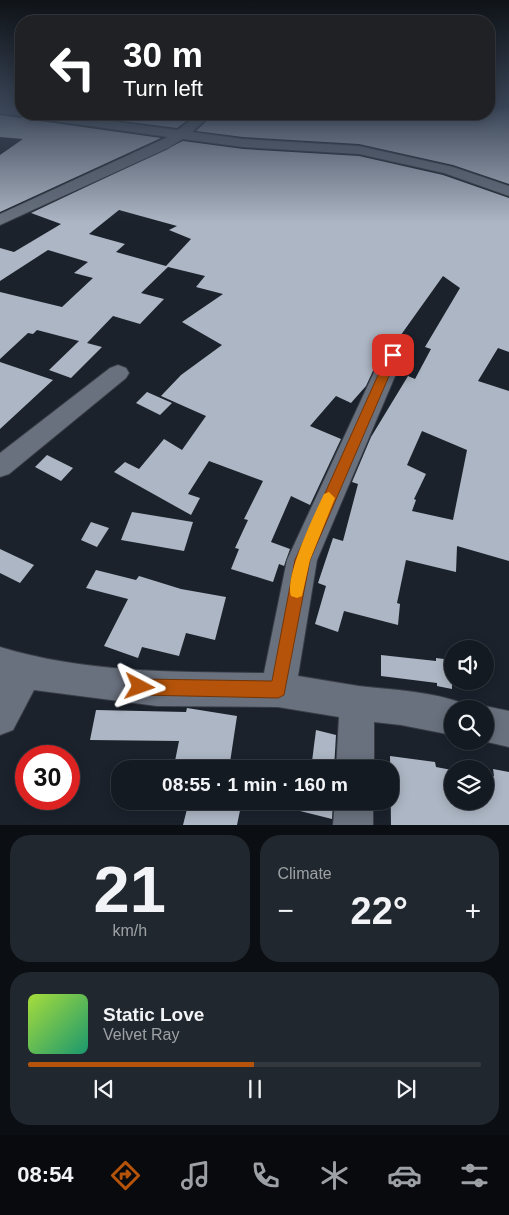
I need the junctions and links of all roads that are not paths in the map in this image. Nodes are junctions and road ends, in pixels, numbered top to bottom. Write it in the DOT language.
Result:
graph roads {
  1 [pos="159,146"];
  2 [pos="284,146"];
  3 [pos="509,191"];
  4 [pos="0,220"];
  5 [pos="393,355"];
  6 [pos="118,373"];
  7 [pos="0,467"];
  8 [pos="13,668"];
  9 [pos="278,690"];
  10 [pos="356,703"];
  11 [pos="444,715"];
  12 [pos="0,717"];
  13 [pos="494,726"];
  14 [pos="509,729"];
  15 [pos="355,760"];
  16 [pos="354,810"];
  17 [pos="353,825"];
  1 -- 4 [label="street"];
  2 -- 3 [label="street"];
  5 -- 9 [label="street"];
  6 -- 7 [label="street"];
  8 -- 9 [label="street"];
  8 -- 12 [label="street"];
  9 -- 10 [label="street"];
  10 -- 11 [label="street"];
  10 -- 15 [label="street"];
  13 -- 14 [label="street"];
  16 -- 17 [label="street"];
}
